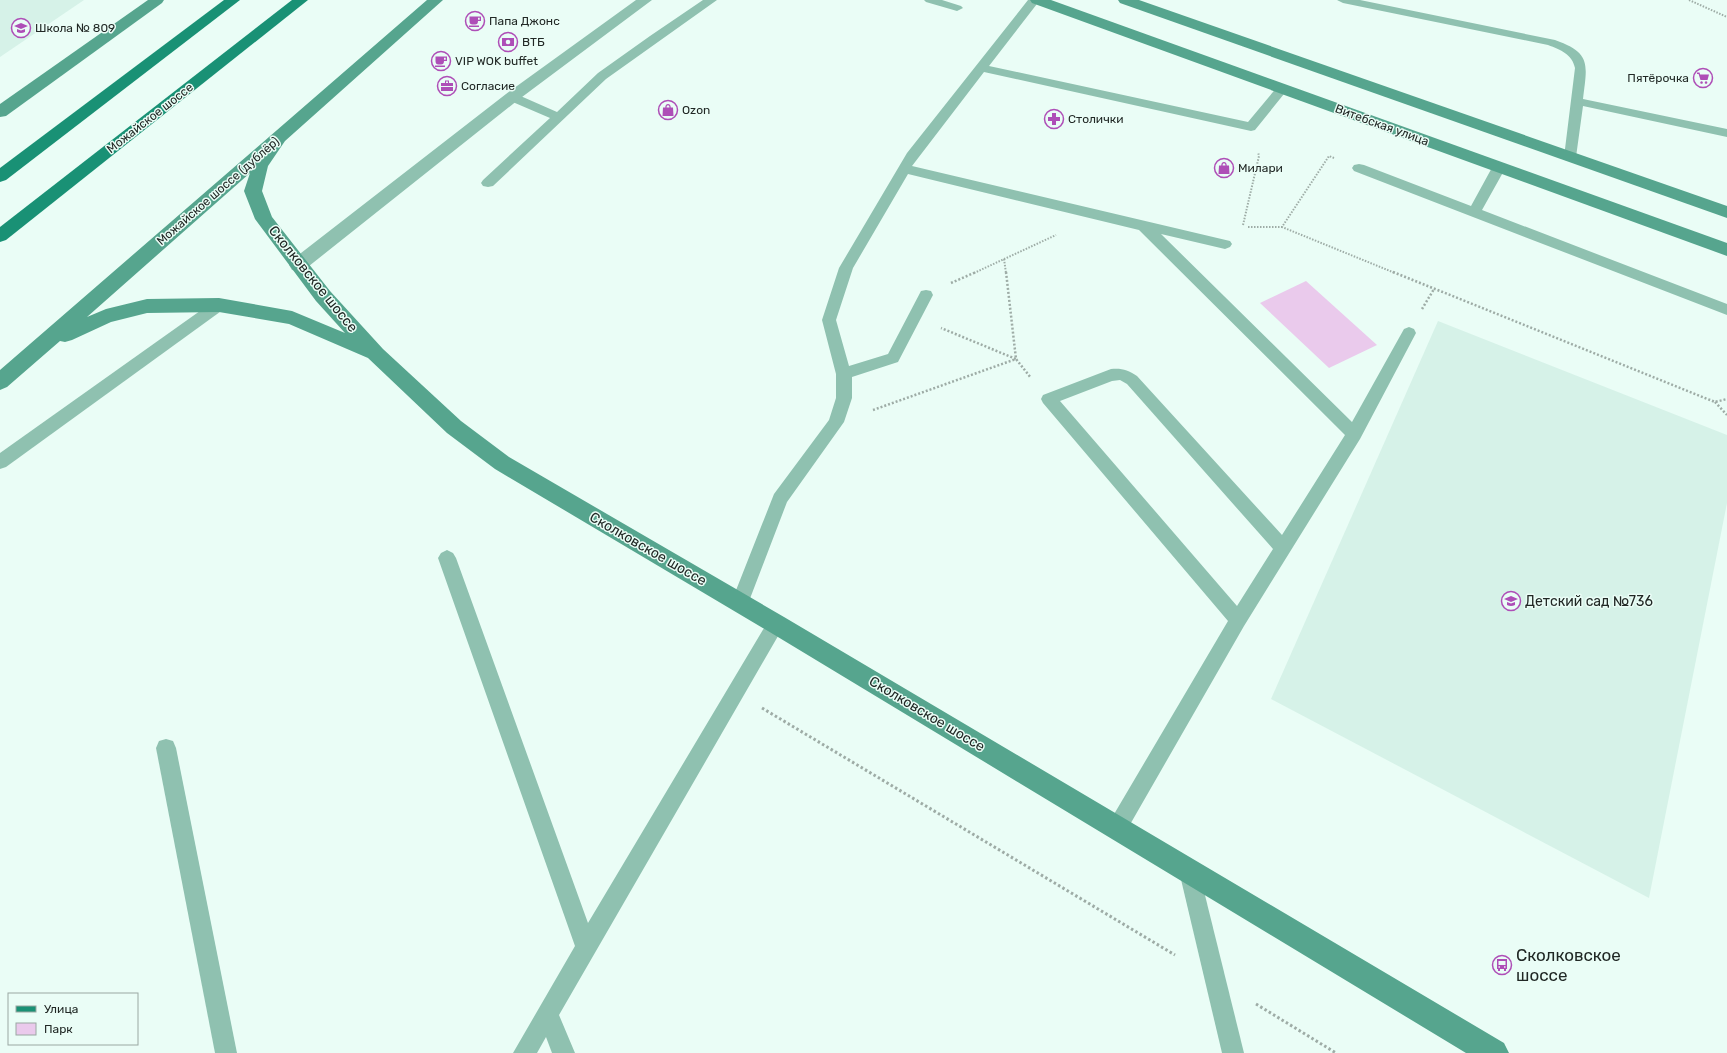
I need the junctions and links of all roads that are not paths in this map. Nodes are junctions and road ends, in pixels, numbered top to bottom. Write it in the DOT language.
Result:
graph roads {
  1 [pos="157,0"];
  2 [pos="233,0"];
  3 [pos="301,0"];
  4 [pos="436,0"];
  5 [pos="645,0"];
  6 [pos="711,0"];
  7 [pos="930,0"];
  8 [pos="1036,0"];
  9 [pos="1125,0"];
  10 [pos="1343,0"];
  11 [pos="957,8"];
  12 [pos="981,68"];
  13 [pos="1282,89"];
  14 [pos="512,97"];
  15 [pos="1577,101"];
  16 [pos="0,112"];
  17 [pos="558,117"];
  18 [pos="1727,133"];
  19 [pos="281,136"];
  20 [pos="1570,156"];
  21 [pos="1499,167"];
  22 [pos="1359,168"];
  23 [pos="905,169"];
  24 [pos="0,176"];
  25 [pos="488,183"];
  26 [pos="1474,212"];
  27 [pos="1727,212"];
  28 [pos="1144,226"];
  29 [pos="0,236"];
  30 [pos="1226,244"];
  31 [pos="1727,250"];
  32 [pos="298,265"];
  33 [pos="926,295"];
  34 [pos="219,305"];
  35 [pos="1727,310"];
  36 [pos="1409,333"];
  37 [pos="32,354"];
  38 [pos="376,354"];
  39 [pos="844,374"];
  40 [pos="0,382"];
  41 [pos="1354,434"];
  42 [pos="0,462"];
  43 [pos="1283,548"];
  44 [pos="447,558"];
  45 [pos="740,603"];
  46 [pos="1238,620"];
  47 [pos="776,624"];
  48 [pos="166,748"];
  49 [pos="1117,828"];
  50 [pos="1189,871"];
  51 [pos="586,946"];
  52 [pos="547,1014"];
  53 [pos="226,1053"];
  54 [pos="524,1053"];
  55 [pos="564,1053"];
  56 [pos="1233,1053"];
  57 [pos="1494,1053"];
  1 -- 16 [label="main road"];
  2 -- 24 [label="main road"];
  3 -- 29 [label="main road, Можайское шоссе"];
  4 -- 19 [label="main road, Можайское шоссе (дублёр)"];
  5 -- 14 [label="street"];
  6 -- 17 [label="lane"];
  7 -- 11 [label="lane"];
  8 -- 12 [label="lane"];
  8 -- 13 [label="main road, Витебская улица"];
  9 -- 20 [label="main road"];
  10 -- 15 [label="lane"];
  12 -- 13 [label="lane"];
  12 -- 23 [label="lane"];
  13 -- 21 [label="main road, Витебская улица"];
  14 -- 17 [label="lane"];
  14 -- 32 [label="street"];
  15 -- 18 [label="lane"];
  15 -- 20 [label="lane"];
  17 -- 25 [label="lane"];
  19 -- 32 [label="main road, Сколковское шоссе"];
  19 -- 37 [label="main road, Можайское шоссе (дублёр)"];
  20 -- 27 [label="main road"];
  21 -- 26 [label="lane"];
  21 -- 31 [label="main road, Витебская улица"];
  22 -- 26 [label="lane"];
  23 -- 28 [label="lane"];
  23 -- 39 [label="lane"];
  26 -- 35 [label="lane"];
  28 -- 30 [label="lane"];
  28 -- 41 [label="lane"];
  32 -- 38 [label="main road, Сколковское шоссе"];
  33 -- 39 [label="lane"];
  34 -- 37 [label="main road, Сколковское шоссе"];
  34 -- 38 [label="main road, Сколковское шоссе"];
  34 -- 42 [label="lane"];
  36 -- 41 [label="lane"];
  37 -- 40 [label="main road, Можайское шоссе (дублёр)"];
  38 -- 45 [label="main road, Сколковское шоссе"];
  39 -- 45 [label="lane"];
  41 -- 43 [label="lane"];
  43 -- 46 [label="lane"];
  43 -- 46 [label="lane"];
  44 -- 51 [label="lane"];
  45 -- 47 [label="main road, Сколковское шоссе"];
  46 -- 49 [label="lane"];
  47 -- 49 [label="main road, Сколковское шоссе"];
  47 -- 51 [label="lane"];
  48 -- 53 [label="lane"];
  49 -- 50 [label="main road, Сколковское шоссе"];
  50 -- 56 [label="lane"];
  50 -- 57 [label="main road, Сколковское шоссе"];
  51 -- 52 [label="lane"];
  52 -- 54 [label="lane"];
  52 -- 55 [label="lane"];
}
